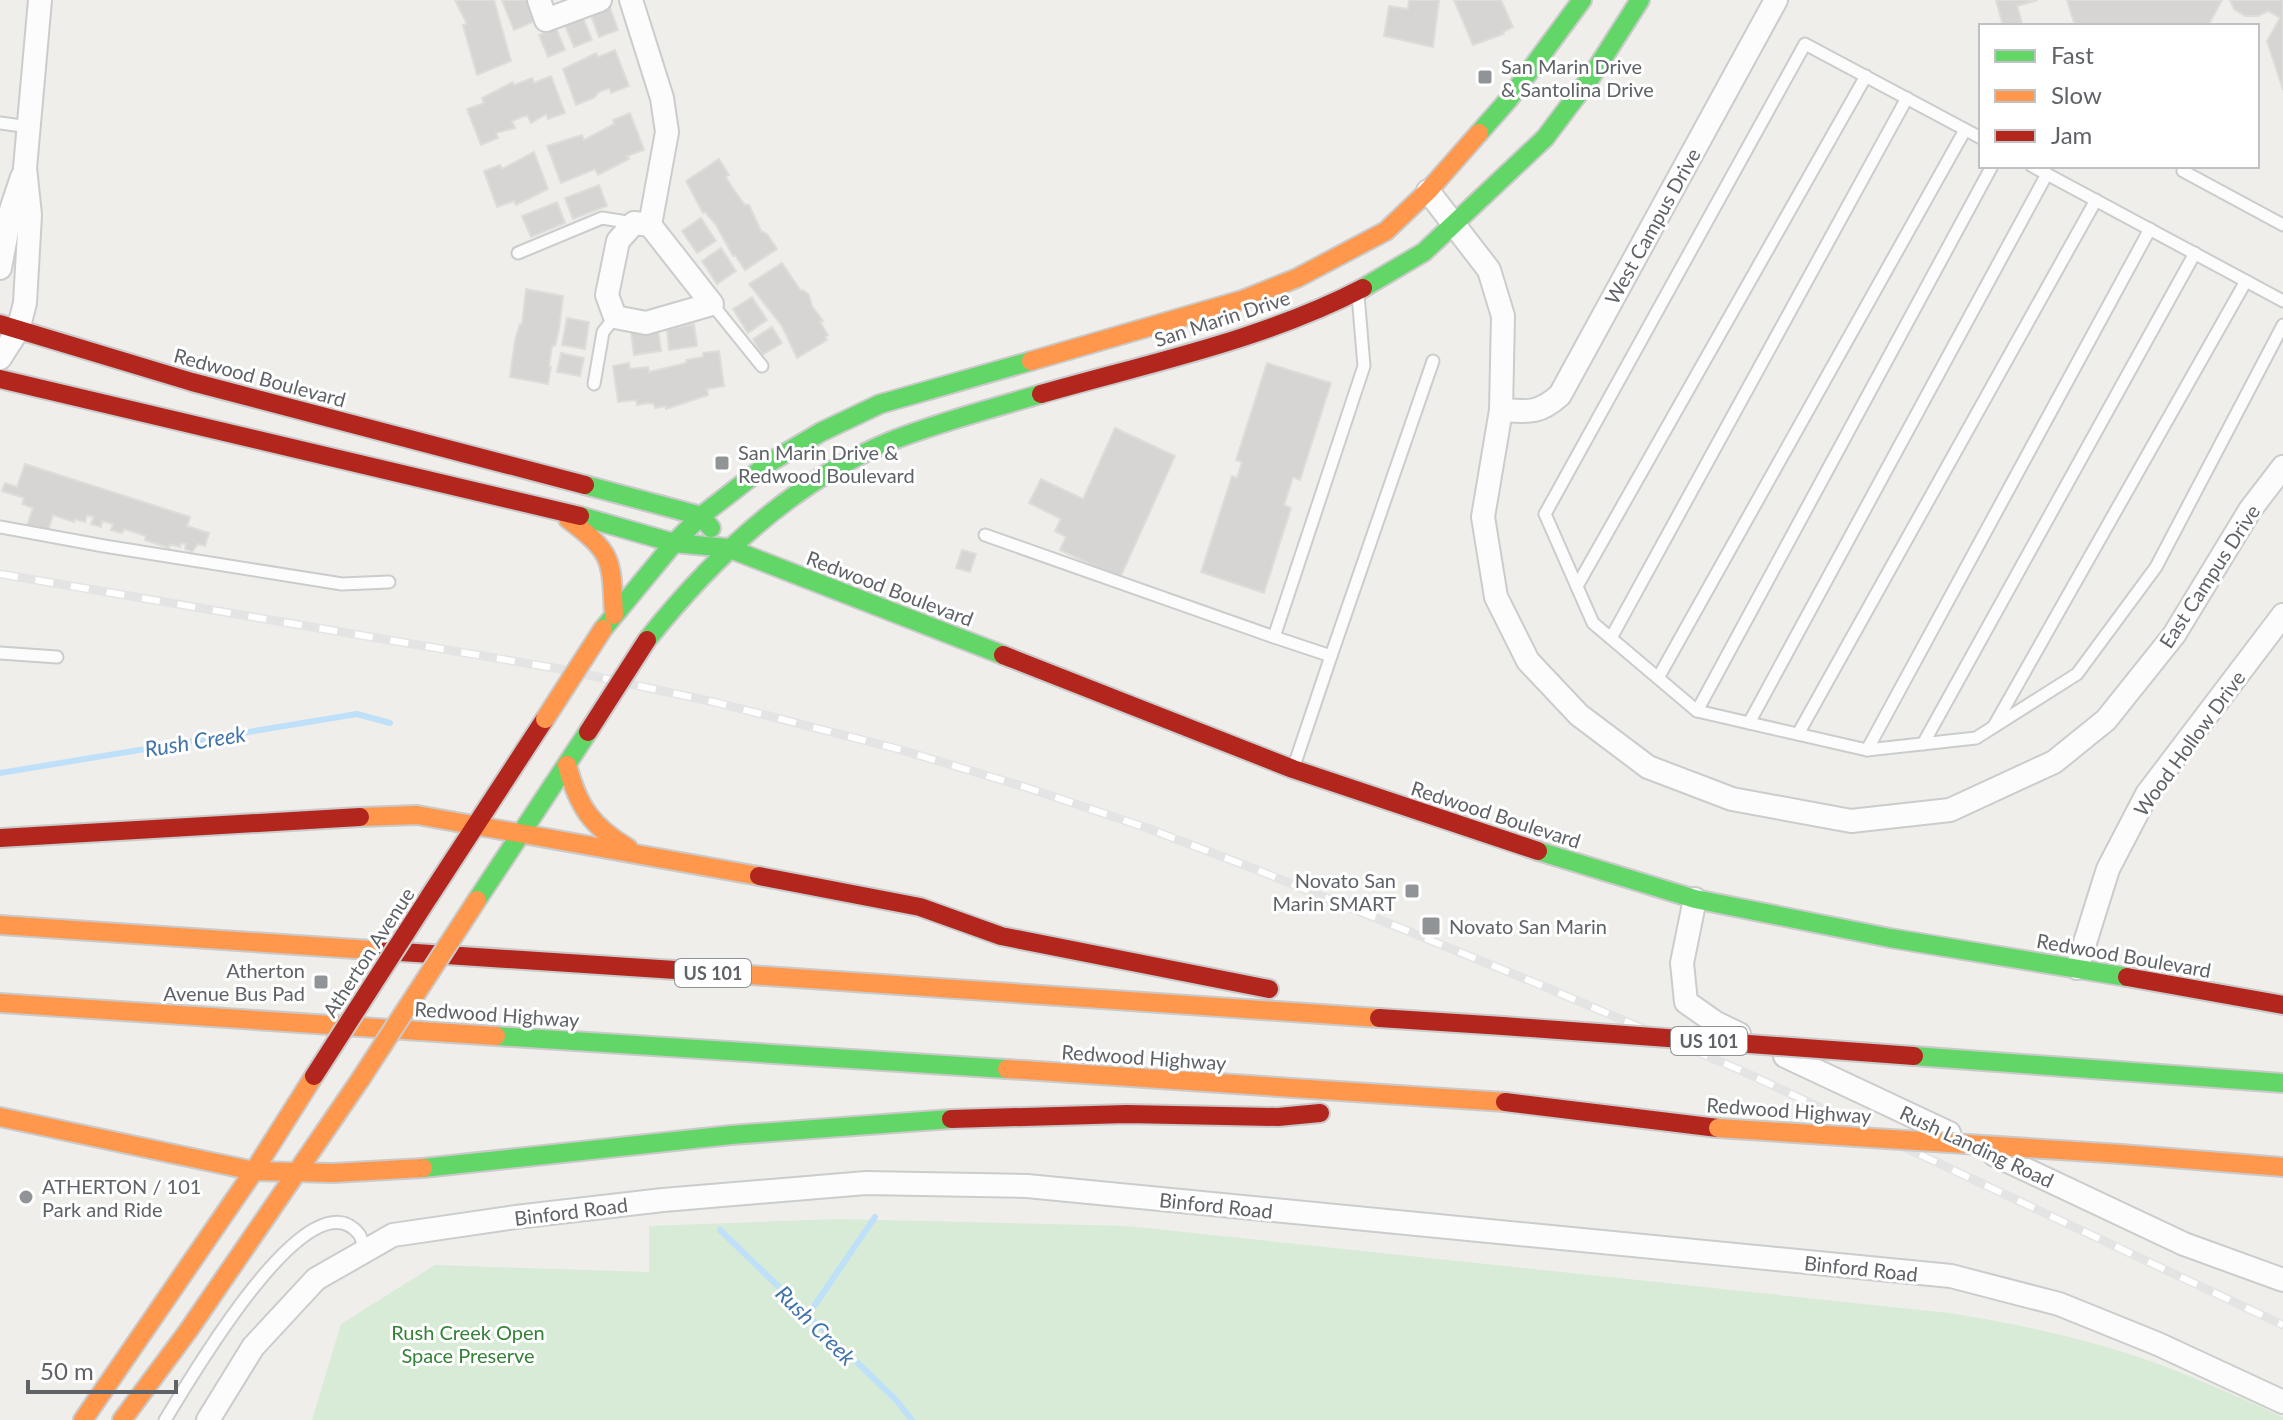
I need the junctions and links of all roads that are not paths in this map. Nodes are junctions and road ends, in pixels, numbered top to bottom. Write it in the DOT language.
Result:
graph roads {
  1 [pos="40,0"];
  2 [pos="539,0"];
  3 [pos="600,0"];
  4 [pos="631,0"];
  5 [pos="1582,0"];
  6 [pos="1640,0"];
  7 [pos="1776,0"];
  8 [pos="1866,76"];
  9 [pos="1907,98"];
  10 [pos="0,123"];
  11 [pos="29,127"];
  12 [pos="1965,130"];
  13 [pos="1979,137"];
  14 [pos="25,168"];
  15 [pos="1991,168"];
  16 [pos="2036,168"];
  17 [pos="2183,171"];
  18 [pos="2047,174"];
  19 [pos="1428,191"];
  20 [pos="2096,200"];
  21 [pos="642,224"];
  22 [pos="1455,224"];
  23 [pos="2283,225"];
  24 [pos="2150,229"];
  25 [pos="518,253"];
  26 [pos="2195,253"];
  27 [pos="0,268"];
  28 [pos="2246,281"];
  29 [pos="1357,291"];
  30 [pos="2283,301"];
  31 [pos="712,304"];
  32 [pos="615,317"];
  33 [pos="2283,325"];
  34 [pos="9,327"];
  35 [pos="0,358"];
  36 [pos="1433,361"];
  37 [pos="762,366"];
  38 [pos="0,379"];
  39 [pos="594,384"];
  40 [pos="1501,410"];
  41 [pos="2283,467"];
  42 [pos="556,509"];
  43 [pos="701,516"];
  44 [pos="0,527"];
  45 [pos="985,535"];
  46 [pos="674,543"];
  47 [pos="728,548"];
  48 [pos="389,582"];
  49 [pos="1577,586"];
  50 [pos="2283,615"];
  51 [pos="608,622"];
  52 [pos="1274,637"];
  53 [pos="1611,638"];
  54 [pos="0,653"];
  55 [pos="1331,656"];
  56 [pos="57,657"];
  57 [pos="1658,678"];
  58 [pos="1697,711"];
  59 [pos="1749,723"];
  60 [pos="1993,728"];
  61 [pos="1798,734"];
  62 [pos="1923,744"];
  63 [pos="1867,750"];
  64 [pos="567,765"];
  65 [pos="1293,769"];
  66 [pos="478,824"];
  67 [pos="522,834"];
  68 [pos="0,838"];
  69 [pos="639,853"];
  70 [pos="1695,899"];
  71 [pos="0,925"];
  72 [pos="2077,968"];
  73 [pos="0,1003"];
  74 [pos="2283,1005"];
  75 [pos="1426,1020"];
  76 [pos="2283,1083"];
  77 [pos="1390,1096"];
  78 [pos="0,1117"];
  79 [pos="2283,1167"];
  80 [pos="254,1171"];
  81 [pos="296,1174"];
  82 [pos="365,1251"];
  83 [pos="2283,1280"];
  84 [pos="2283,1402"];
  85 [pos="83,1420"];
  86 [pos="122,1420"];
  87 [pos="165,1420"];
  88 [pos="208,1420"];
  1 -- 11 [label="street"];
  2 -- 3 [label="street"];
  4 -- 21 [label="street"];
  5 -- 19 [label="main road, San Marin Drive"];
  6 -- 22 [label="main road, San Marin Drive"];
  7 -- 40 [label="street, West Campus Drive"];
  8 -- 9 [label="lane"];
  8 -- 49 [label="lane"];
  8 -- 49 [label="lane"];
  9 -- 12 [label="lane"];
  9 -- 53 [label="lane"];
  10 -- 11 [label="lane"];
  11 -- 14 [label="street"];
  12 -- 13 [label="lane"];
  12 -- 57 [label="lane"];
  14 -- 27 [label="street"];
  14 -- 34 [label="street"];
  15 -- 58 [label="lane"];
  16 -- 18 [label="lane"];
  17 -- 23 [label="lane"];
  18 -- 20 [label="lane"];
  18 -- 59 [label="lane"];
  19 -- 22 [label="street, East Campus Drive"];
  19 -- 43 [label="main road, San Marin Drive"];
  20 -- 24 [label="lane"];
  20 -- 61 [label="lane"];
  21 -- 25 [label="lane"];
  21 -- 31 [label="street"];
  21 -- 32 [label="street"];
  22 -- 29 [label="main road, San Marin Drive"];
  22 -- 40 [label="street, East Campus Drive"];
  24 -- 26 [label="lane"];
  24 -- 63 [label="lane"];
  26 -- 28 [label="lane"];
  26 -- 62 [label="lane"];
  28 -- 30 [label="lane"];
  28 -- 60 [label="lane"];
  29 -- 47 [label="main road, San Marin Drive"];
  29 -- 52 [label="lane"];
  31 -- 32 [label="street"];
  31 -- 37 [label="lane"];
  32 -- 39 [label="lane"];
  33 -- 60 [label="lane"];
  34 -- 35 [label="street"];
  34 -- 43 [label="main road, Redwood Boulevard"];
  36 -- 55 [label="lane"];
  38 -- 42 [label="main road, Redwood Boulevard"];
  40 -- 41 [label="street, East Campus Drive"];
  42 -- 46 [label="main road, Redwood Boulevard"];
  42 -- 51 [label="main road"];
  43 -- 46 [label="main road, Atherton Avenue"];
  43 -- 47 [label="main road, Redwood Boulevard"];
  44 -- 48 [label="lane"];
  45 -- 52 [label="lane"];
  46 -- 47 [label="main road, Redwood Boulevard"];
  46 -- 51 [label="main road, Atherton Avenue"];
  47 -- 64 [label="main road, bridge"];
  47 -- 65 [label="main road, Redwood Boulevard"];
  49 -- 53 [label="lane"];
  50 -- 72 [label="street, Wood Hollow Drive"];
  51 -- 66 [label="main road, Atherton Avenue, bridge"];
  52 -- 55 [label="lane"];
  53 -- 57 [label="lane"];
  54 -- 56 [label="lane"];
  55 -- 65 [label="lane"];
  57 -- 58 [label="lane"];
  58 -- 59 [label="lane"];
  59 -- 61 [label="lane"];
  60 -- 62 [label="lane"];
  61 -- 63 [label="lane"];
  62 -- 63 [label="lane"];
  64 -- 67 [label="main road"];
  64 -- 69 [label="main road"];
  65 -- 70 [label="main road, Redwood Boulevard"];
  66 -- 67 [label="main road"];
  66 -- 68 [label="main road"];
  66 -- 80 [label="main road, Atherton Avenue, bridge"];
  67 -- 69 [label="main road"];
  67 -- 81 [label="main road, bridge"];
  69 -- 75 [label="main road"];
  70 -- 72 [label="main road, Redwood Boulevard"];
  70 -- 83 [label="street, Rush Landing Road"];
  71 -- 75 [label="main road, US 101"];
  72 -- 74 [label="main road, Redwood Boulevard"];
  73 -- 77 [label="main road, Redwood Highway"];
  75 -- 76 [label="main road, US 101, bridge"];
  77 -- 79 [label="main road, Redwood Highway, bridge"];
  77 -- 81 [label="main road"];
  78 -- 80 [label="main road"];
  80 -- 81 [label="main road"];
  80 -- 85 [label="main road, Atherton Avenue"];
  81 -- 86 [label="main road"];
  82 -- 84 [label="street, Binford Road"];
  82 -- 87 [label="lane"];
  82 -- 88 [label="street, Binford Road"];
}
